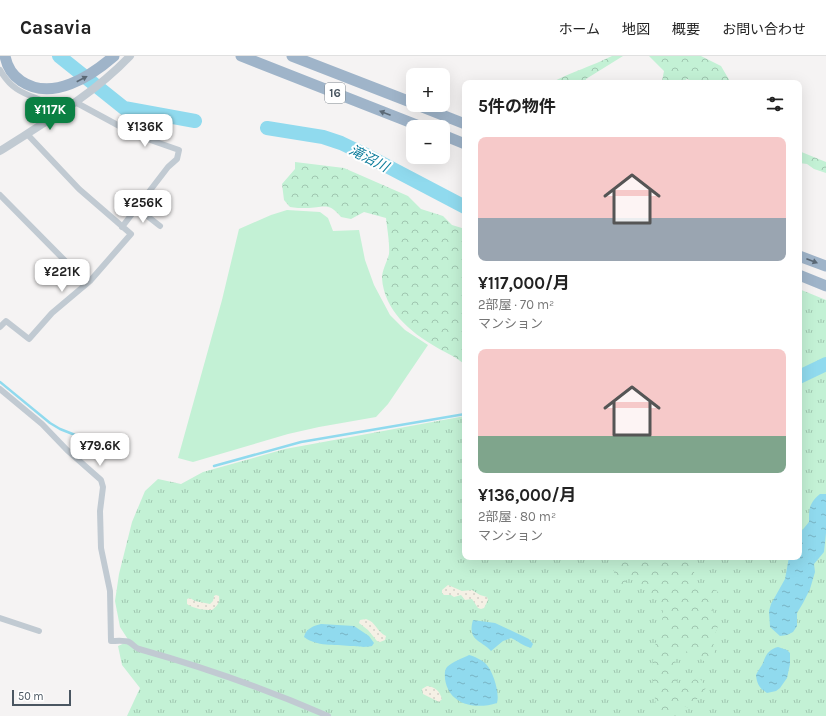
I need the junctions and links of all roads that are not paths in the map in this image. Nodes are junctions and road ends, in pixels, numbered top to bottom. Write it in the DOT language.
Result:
graph roads {
  1 [pos="5,56"];
  2 [pos="114,56"];
  3 [pos="130,56"];
  4 [pos="292,56"];
  5 [pos="312,56"];
  6 [pos="245,57"];
  7 [pos="0,70"];
  8 [pos="385,92"];
  9 [pos="406,100"];
  10 [pos="75,102"];
  11 [pos="62,112"];
  12 [pos="435,112"];
  13 [pos="406,121"];
  14 [pos="462,123"];
  15 [pos="27,134"];
  16 [pos="450,138"];
  17 [pos="462,143"];
  18 [pos="0,152"];
  19 [pos="0,195"];
  20 [pos="137,208"];
  21 [pos="160,226"];
  22 [pos="122,227"];
  23 [pos="802,257"];
  24 [pos="826,266"];
  25 [pos="802,276"];
  26 [pos="87,284"];
  27 [pos="826,286"];
  28 [pos="0,327"];
  29 [pos="0,389"];
  30 [pos="0,618"];
  31 [pos="39,632"];
  32 [pos="328,716"];
  1 -- 2 [label="highway, one-way"];
  3 -- 10 [label="street"];
  4 -- 8 [label="highway, 16"];
  5 -- 8 [label="highway"];
  13 -- 6 [label="highway, 16, one-way"];
  7 -- 11 [label="street"];
  8 -- 9 [label="highway, 16"];
  10 -- 11 [label="street"];
  10 -- 20 [label="street"];
  11 -- 15 [label="street"];
  12 -- 14 [label="highway"];
  15 -- 18 [label="street"];
  15 -- 22 [label="street"];
  16 -- 17 [label="highway"];
  19 -- 26 [label="street"];
  20 -- 21 [label="street"];
  20 -- 22 [label="street"];
  22 -- 26 [label="street"];
  23 -- 24 [label="highway, one-way"];
  25 -- 27 [label="highway"];
  26 -- 28 [label="street"];
  29 -- 32 [label="street"];
  30 -- 31 [label="street"];
}
